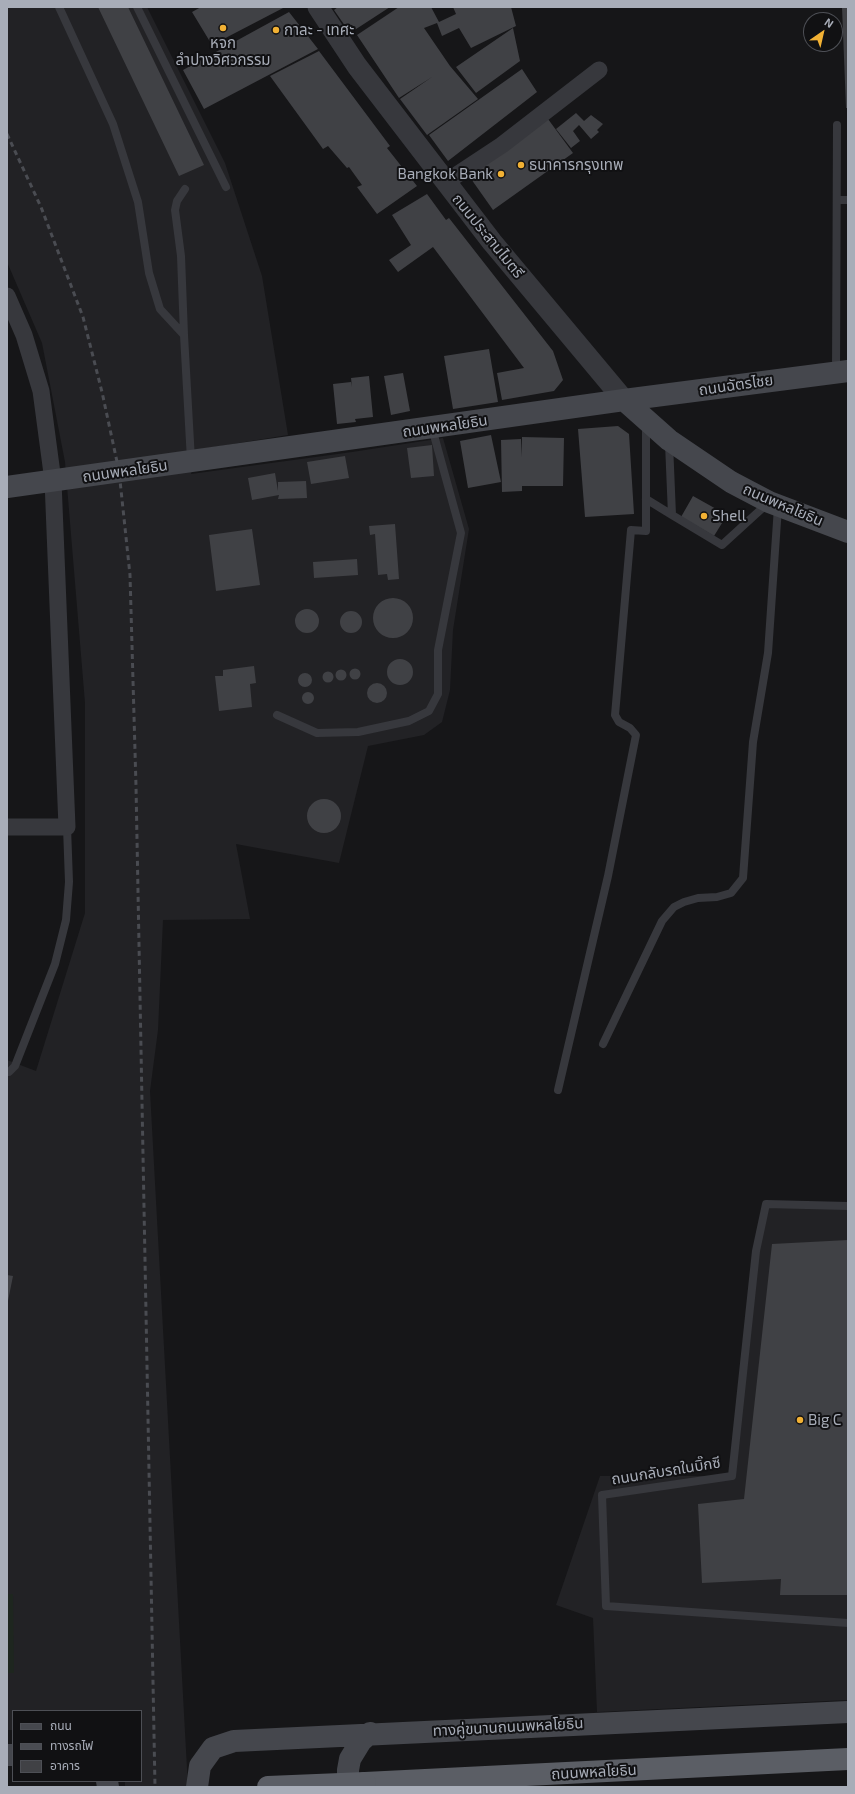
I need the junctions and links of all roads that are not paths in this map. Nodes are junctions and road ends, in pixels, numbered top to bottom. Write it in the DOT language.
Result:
graph roads {
  1 [pos="59,7"];
  2 [pos="137,7"];
  3 [pos="318,7"];
  4 [pos="599,70"];
  5 [pos="837,124"];
  6 [pos="446,182"];
  7 [pos="226,187"];
  8 [pos="185,189"];
  9 [pos="837,200"];
  10 [pos="848,200"];
  11 [pos="7,296"];
  12 [pos="184,335"];
  13 [pos="842,371"];
  14 [pos="624,400"];
  15 [pos="646,420"];
  16 [pos="432,428"];
  17 [pos="669,440"];
  18 [pos="191,462"];
  19 [pos="53,481"];
  20 [pos="7,488"];
  21 [pos="646,499"];
  22 [pos="774,504"];
  23 [pos="672,515"];
  24 [pos="848,532"];
  25 [pos="277,716"];
  26 [pos="7,827"];
  27 [pos="68,827"];
  28 [pos="603,1044"];
  29 [pos="7,1072"];
  30 [pos="558,1090"];
  31 [pos="848,1206"];
  32 [pos="848,1623"];
  33 [pos="848,1712"];
  34 [pos="370,1733"];
  35 [pos="848,1759"];
  36 [pos="357,1785"];
  37 [pos="197,1787"];
  38 [pos="268,1787"];
  1 -- 12 [label="lane"];
  2 -- 7 [label="lane"];
  3 -- 6 [label="street, ถนนประสานไมตรี"];
  4 -- 6 [label="street"];
  5 -- 9 [label="lane"];
  6 -- 14 [label="street, ถนนประสานไมตรี"];
  8 -- 12 [label="lane"];
  9 -- 10 [label="lane"];
  9 -- 13 [label="lane"];
  11 -- 19 [label="street"];
  12 -- 18 [label="lane"];
  13 -- 14 [label="main road, ถนนฉัตรไชย"];
  14 -- 15 [label="main road, ถนนพหลโยธิน"];
  14 -- 16 [label="main road, ถนนพหลโยธิน"];
  15 -- 17 [label="main road, ถนนพหลโยธิน"];
  15 -- 21 [label="lane"];
  16 -- 18 [label="main road, ถนนพหลโยธิน"];
  16 -- 25 [label="lane"];
  17 -- 22 [label="main road, ถนนพหลโยธิน"];
  17 -- 23 [label="lane"];
  18 -- 19 [label="main road, ถนนพหลโยธิน"];
  19 -- 20 [label="main road, ถนนพหลโยธิน"];
  19 -- 27 [label="street"];
  21 -- 23 [label="lane"];
  21 -- 30 [label="lane"];
  22 -- 23 [label="lane"];
  22 -- 24 [label="main road, ถนนพหลโยธิน"];
  22 -- 28 [label="lane"];
  26 -- 27 [label="street"];
  27 -- 29 [label="lane"];
  31 -- 32 [label="lane, ถนนกลับรถในบิ๊กซี"];
  33 -- 34 [label="main road, ทางคู่ขนานถนนพหลโยธิน"];
  34 -- 36 [label="main road"];
  34 -- 37 [label="main road, ทางคู่ขนานถนนพหลโยธิน"];
  35 -- 36 [label="highway, ถนนพหลโยธิน"];
  36 -- 38 [label="highway, ถนนพหลโยธิน, bridge"];
}
